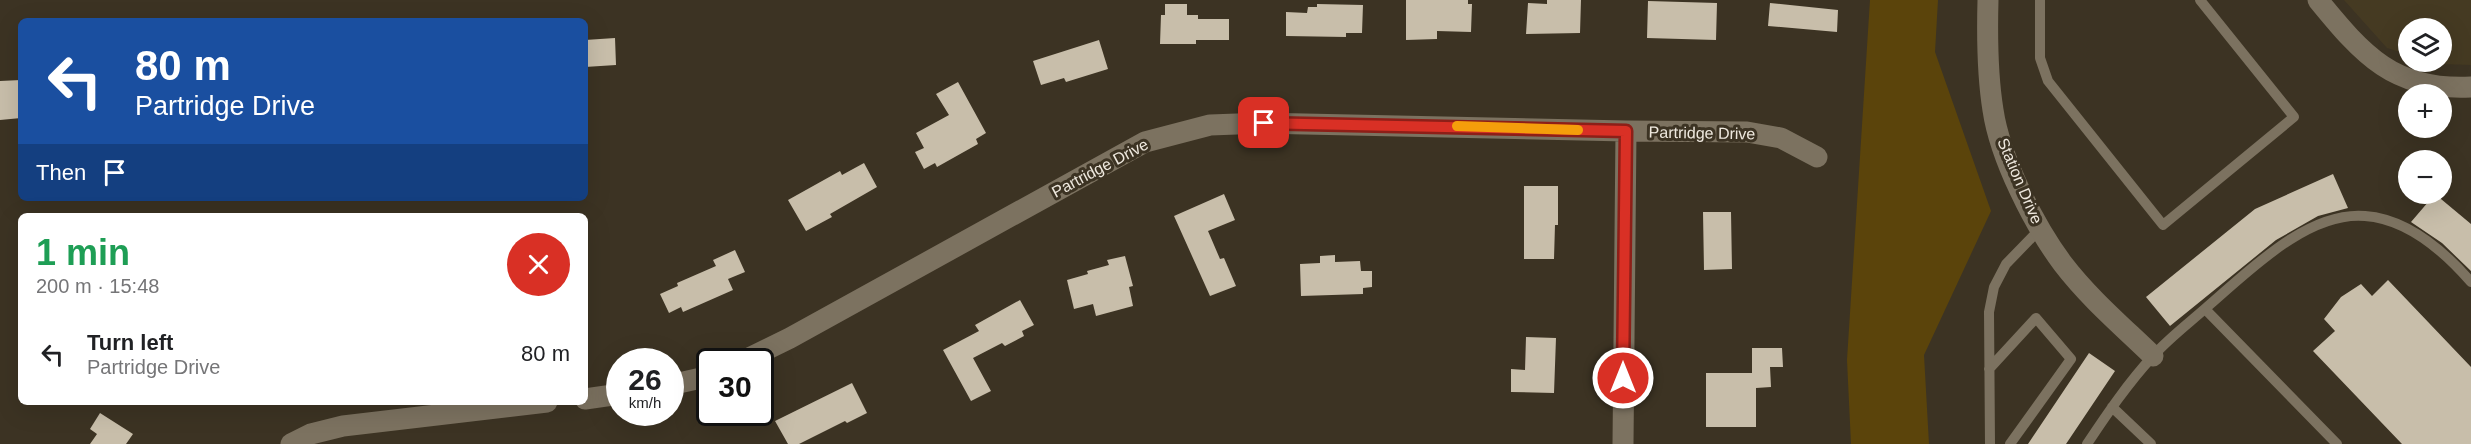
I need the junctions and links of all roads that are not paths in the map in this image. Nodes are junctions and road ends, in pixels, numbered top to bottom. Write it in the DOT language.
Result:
graph roads {
  1 [pos="1988,0"];
  2 [pos="2040,0"];
  3 [pos="2200,0"];
  4 [pos="2318,0"];
  5 [pos="2471,87"];
  6 [pos="1626,131"];
  7 [pos="1817,157"];
  8 [pos="2039,230"];
  9 [pos="2471,282"];
  10 [pos="2205,309"];
  11 [pos="770,348"];
  12 [pos="2153,356"];
  13 [pos="1989,369"];
  14 [pos="606,396"];
  15 [pos="588,399"];
  16 [pos="522,405"];
  17 [pos="2112,407"];
  18 [pos="291,444"];
  19 [pos="1623,444"];
  20 [pos="1990,444"];
  21 [pos="2010,444"];
  22 [pos="2087,444"];
  23 [pos="2151,444"];
  24 [pos="2337,444"];
  1 -- 8 [label="street, Station Drive"];
  2 -- 3 [label="lane"];
  4 -- 5 [label="street"];
  6 -- 7 [label="street, Partridge Drive"];
  6 -- 11 [label="street, Partridge Drive"];
  6 -- 19 [label="street"];
  8 -- 12 [label="street, Station Drive"];
  8 -- 13 [label="lane"];
  9 -- 10 [label="lane"];
  10 -- 12 [label="lane"];
  10 -- 24 [label="lane"];
  12 -- 17 [label="lane"];
  13 -- 20 [label="lane"];
  13 -- 21 [label="lane"];
  14 -- 15 [label="street"];
  16 -- 18 [label="street"];
  17 -- 22 [label="lane"];
  17 -- 23 [label="lane"];
}
